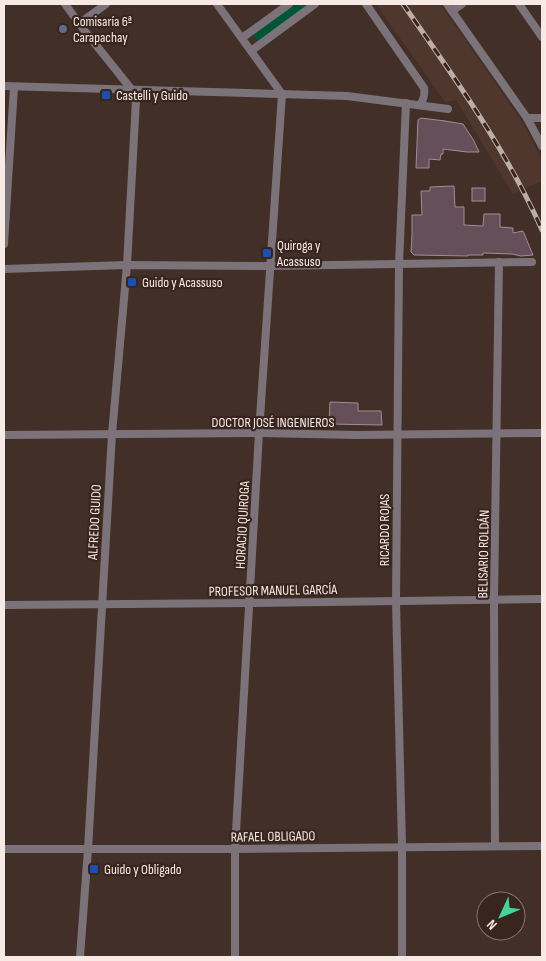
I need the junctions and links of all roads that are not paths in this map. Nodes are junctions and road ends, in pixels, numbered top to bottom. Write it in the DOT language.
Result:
graph roads {
  1 [pos="66,4"];
  2 [pos="106,4"];
  3 [pos="218,4"];
  4 [pos="290,4"];
  5 [pos="315,4"];
  6 [pos="366,4"];
  7 [pos="447,4"];
  8 [pos="462,4"];
  9 [pos="520,4"];
  10 [pos="452,11"];
  11 [pos="80,23"];
  12 [pos="542,36"];
  13 [pos="242,38"];
  14 [pos="251,50"];
  15 [pos="4,86"];
  16 [pos="14,87"];
  17 [pos="132,90"];
  18 [pos="282,94"];
  19 [pos="406,103"];
  20 [pos="420,105"];
  21 [pos="448,109"];
  22 [pos="527,118"];
  23 [pos="542,118"];
  24 [pos="542,146"];
  25 [pos="4,244"];
  26 [pos="499,262"];
  27 [pos="532,262"];
  28 [pos="399,264"];
  29 [pos="126,265"];
  30 [pos="270,266"];
  31 [pos="4,269"];
  32 [pos="259,433"];
  33 [pos="496,433"];
  34 [pos="542,433"];
  35 [pos="112,434"];
  36 [pos="397,434"];
  37 [pos="4,435"];
  38 [pos="494,599"];
  39 [pos="542,599"];
  40 [pos="396,602"];
  41 [pos="250,603"];
  42 [pos="102,604"];
  43 [pos="4,605"];
  44 [pos="402,846"];
  45 [pos="495,846"];
  46 [pos="542,846"];
  47 [pos="4,849"];
  48 [pos="88,849"];
  49 [pos="234,849"];
  50 [pos="80,957"];
  51 [pos="235,957"];
  52 [pos="402,957"];
  1 -- 11 [label="street"];
  2 -- 11 [label="street"];
  3 -- 13 [label="street"];
  4 -- 13 [label="street"];
  5 -- 14 [label="street"];
  6 -- 20 [label="street"];
  7 -- 10 [label="street"];
  8 -- 10 [label="street"];
  9 -- 12 [label="street"];
  10 -- 22 [label="street"];
  11 -- 17 [label="street"];
  13 -- 14 [label="street"];
  14 -- 18 [label="street"];
  15 -- 16 [label="street"];
  16 -- 17 [label="street"];
  16 -- 25 [label="street"];
  17 -- 18 [label="street"];
  17 -- 29 [label="street, ALFREDO GUIDO"];
  18 -- 19 [label="street"];
  18 -- 30 [label="street, HORACIO QUIROGA"];
  19 -- 20 [label="street"];
  19 -- 28 [label="street, RICARDO ROJAS"];
  20 -- 21 [label="street"];
  22 -- 23 [label="street"];
  22 -- 24 [label="street"];
  26 -- 27 [label="street"];
  26 -- 28 [label="street"];
  26 -- 33 [label="street, BELISARIO ROLDÁN"];
  28 -- 30 [label="street"];
  28 -- 36 [label="street, RICARDO ROJAS"];
  29 -- 30 [label="street"];
  29 -- 31 [label="street"];
  29 -- 35 [label="street, ALFREDO GUIDO"];
  30 -- 32 [label="street, HORACIO QUIROGA"];
  32 -- 35 [label="street, DOCTOR JOSÉ INGENIEROS"];
  32 -- 36 [label="street, DOCTOR JOSÉ INGENIEROS"];
  32 -- 41 [label="street, HORACIO QUIROGA"];
  33 -- 34 [label="street, DOCTOR JOSÉ INGENIEROS"];
  33 -- 36 [label="street, DOCTOR JOSÉ INGENIEROS"];
  33 -- 38 [label="street, BELISARIO ROLDÁN"];
  35 -- 37 [label="street, DOCTOR JOSÉ INGENIEROS"];
  35 -- 42 [label="street, ALFREDO GUIDO"];
  36 -- 40 [label="street, RICARDO ROJAS"];
  38 -- 39 [label="street, PROFESOR MANUEL GARCÍA"];
  38 -- 40 [label="street, PROFESOR MANUEL GARCÍA"];
  38 -- 45 [label="street, BELISARIO ROLDÁN"];
  40 -- 41 [label="street, PROFESOR MANUEL GARCÍA"];
  40 -- 44 [label="street, RICARDO ROJAS"];
  41 -- 42 [label="street, PROFESOR MANUEL GARCÍA"];
  41 -- 49 [label="street, HORACIO QUIROGA"];
  42 -- 43 [label="street, PROFESOR MANUEL GARCÍA"];
  42 -- 48 [label="street, ALFREDO GUIDO"];
  44 -- 45 [label="street, RAFAEL OBLIGADO"];
  44 -- 49 [label="street, RAFAEL OBLIGADO"];
  44 -- 52 [label="street, RICARDO ROJAS"];
  45 -- 46 [label="street, RAFAEL OBLIGADO"];
  47 -- 48 [label="street, RAFAEL OBLIGADO"];
  48 -- 49 [label="street, RAFAEL OBLIGADO"];
  48 -- 50 [label="street, ALFREDO GUIDO"];
  49 -- 51 [label="street, HORACIO QUIROGA"];
}
